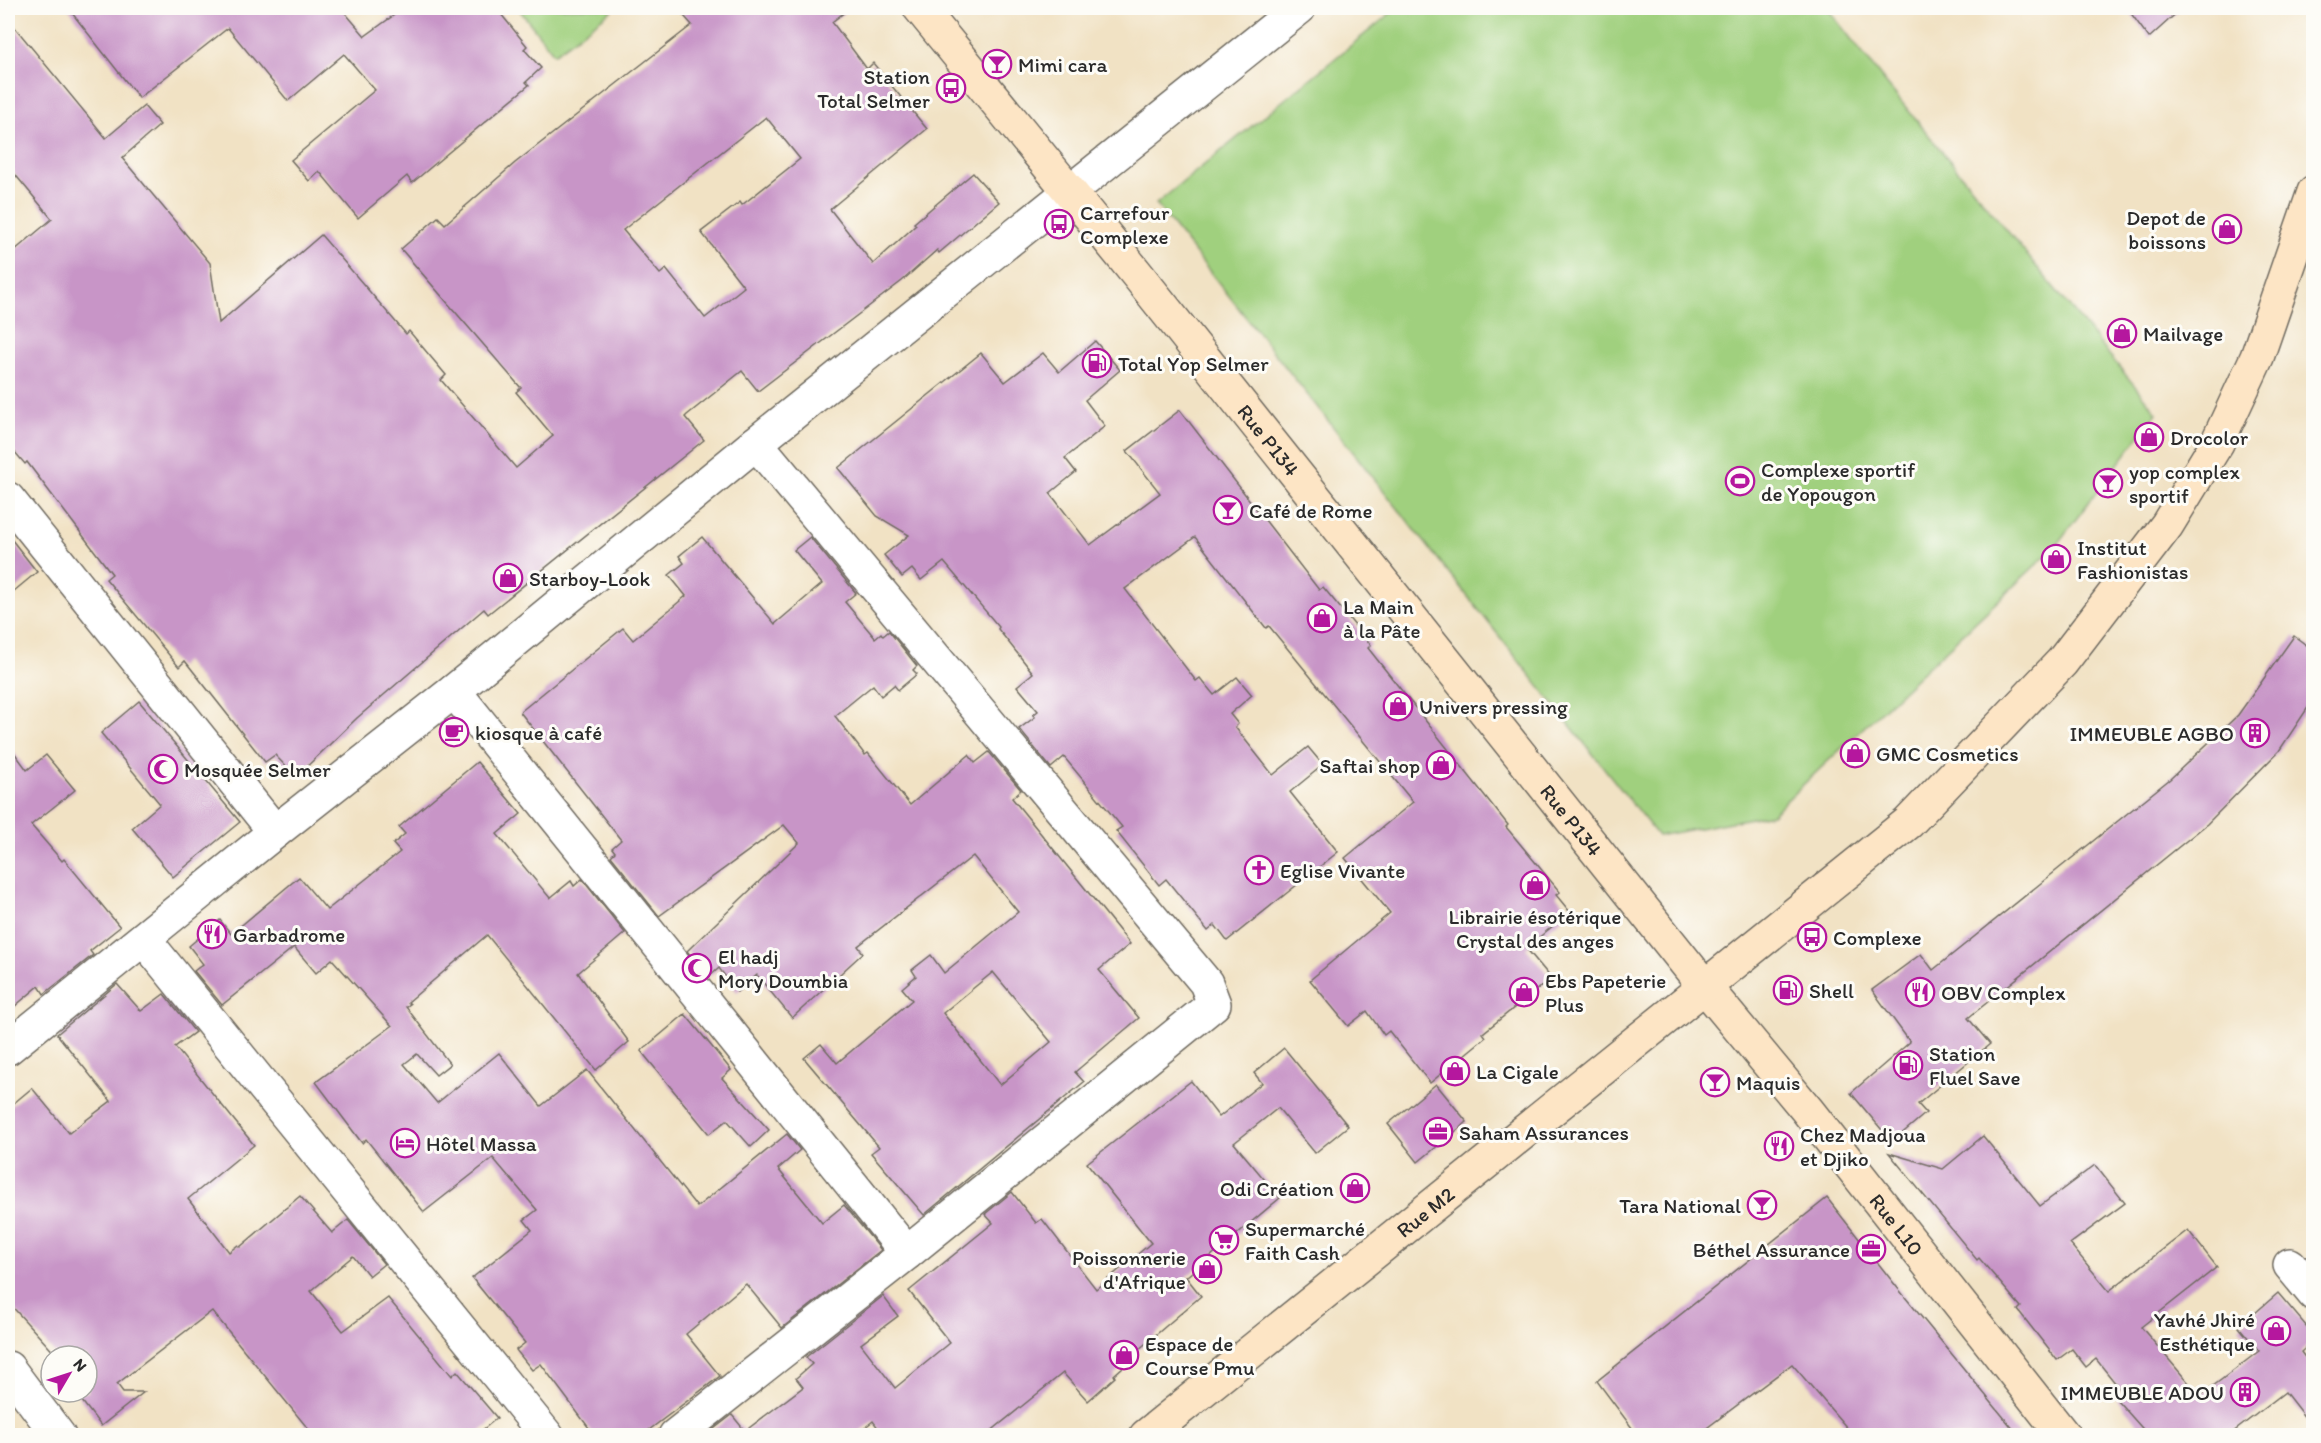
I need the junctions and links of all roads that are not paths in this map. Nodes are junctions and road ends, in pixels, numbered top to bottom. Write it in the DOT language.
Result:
graph roads {
  1 [pos="920,8"];
  2 [pos="1299,8"];
  3 [pos="1071,192"];
  4 [pos="2313,192"];
  5 [pos="756,443"];
  6 [pos="8,499"];
  7 [pos="454,691"];
  8 [pos="274,832"];
  9 [pos="144,939"];
  10 [pos="1705,987"];
  11 [pos="8,1048"];
  12 [pos="907,1253"];
  13 [pos="2290,1265"];
  14 [pos="2313,1294"];
  15 [pos="8,1368"];
  16 [pos="59,1436"];
  17 [pos="547,1436"];
  18 [pos="675,1436"];
  19 [pos="1146,1436"];
  20 [pos="2064,1436"];
  1 -- 3 [label="street, Rue P134"];
  2 -- 3 [label="street"];
  3 -- 5 [label="street"];
  3 -- 10 [label="street, Rue P134"];
  4 -- 10 [label="street, Rue M2"];
  5 -- 7 [label="street"];
  5 -- 12 [label="street"];
  6 -- 8 [label="street"];
  7 -- 8 [label="street"];
  7 -- 12 [label="street"];
  8 -- 9 [label="street"];
  9 -- 11 [label="street"];
  9 -- 17 [label="street"];
  10 -- 19 [label="street, Rue M2"];
  10 -- 20 [label="street, Rue L10"];
  12 -- 18 [label="street"];
  13 -- 14 [label="street"];
  15 -- 16 [label="street"];
}
